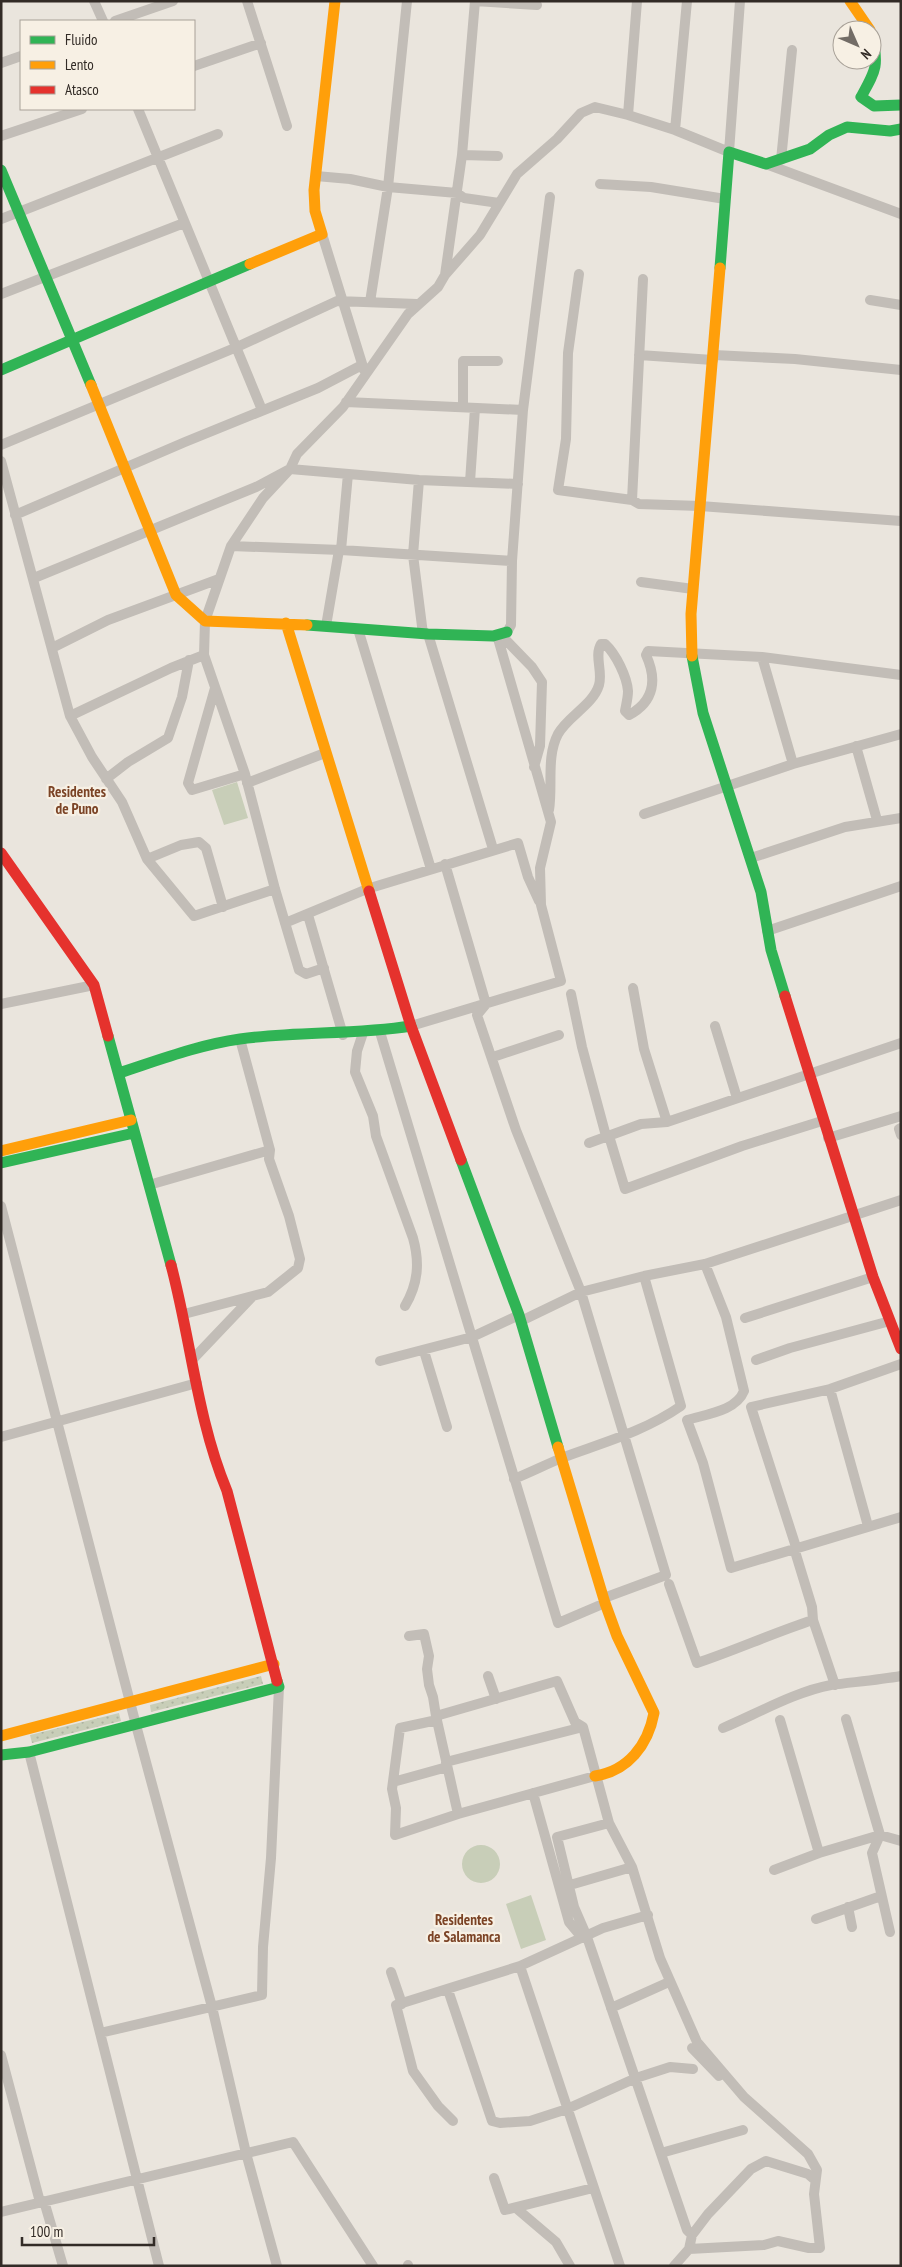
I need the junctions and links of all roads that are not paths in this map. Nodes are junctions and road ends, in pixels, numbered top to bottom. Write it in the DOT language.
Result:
graph roads {
  1 [pos="94,1"];
  2 [pos="173,1"];
  3 [pos="247,1"];
  4 [pos="335,1"];
  5 [pos="407,1"];
  6 [pos="475,1"];
  7 [pos="637,1"];
  8 [pos="687,1"];
  9 [pos="740,1"];
  10 [pos="850,1"];
  11 [pos="537,5"];
  12 [pos="103,20"];
  13 [pos="118,20"];
  14 [pos="863,20"];
  15 [pos="261,43"];
  16 [pos="792,50"];
  17 [pos="20,56"];
  18 [pos="1,63"];
  19 [pos="195,66"];
  20 [pos="875,70"];
  21 [pos="901,105"];
  22 [pos="79,110"];
  23 [pos="138,110"];
  24 [pos="628,115"];
  25 [pos="287,126"];
  26 [pos="901,129"];
  27 [pos="676,130"];
  28 [pos="218,134"];
  29 [pos="1,136"];
  30 [pos="729,152"];
  31 [pos="157,156"];
  32 [pos="462,156"];
  33 [pos="498,156"];
  34 [pos="781,160"];
  35 [pos="766,164"];
  36 [pos="1,170"];
  37 [pos="316,176"];
  38 [pos="600,184"];
  39 [pos="388,187"];
  40 [pos="457,193"];
  41 [pos="550,197"];
  42 [pos="725,199"];
  43 [pos="499,203"];
  44 [pos="18,211"];
  45 [pos="901,214"];
  46 [pos="1,219"];
  47 [pos="184,223"];
  48 [pos="322,234"];
  49 [pos="579,274"];
  50 [pos="46,275"];
  51 [pos="445,275"];
  52 [pos="643,279"];
  53 [pos="209,283"];
  54 [pos="1,294"];
  55 [pos="870,300"];
  56 [pos="344,301"];
  57 [pos="370,302"];
  58 [pos="417,304"];
  59 [pos="901,305"];
  60 [pos="72,338"];
  61 [pos="237,347"];
  62 [pos="639,354"];
  63 [pos="713,357"];
  64 [pos="498,361"];
  65 [pos="363,369"];
  66 [pos="1,370"];
  67 [pos="901,370"];
  68 [pos="346,402"];
  69 [pos="98,404"];
  70 [pos="462,407"];
  71 [pos="476,408"];
  72 [pos="262,410"];
  73 [pos="523,410"];
  74 [pos="1,445"];
  75 [pos="1,461"];
  76 [pos="290,469"];
  77 [pos="122,470"];
  78 [pos="348,474"];
  79 [pos="420,480"];
  80 [pos="470,482"];
  81 [pos="518,484"];
  82 [pos="632,500"];
  83 [pos="700,506"];
  84 [pos="15,514"];
  85 [pos="901,521"];
  86 [pos="149,532"];
  87 [pos="231,546"];
  88 [pos="340,550"];
  89 [pos="413,555"];
  90 [pos="512,561"];
  91 [pos="34,578"];
  92 [pos="220,579"];
  93 [pos="641,582"];
  94 [pos="693,589"];
  95 [pos="176,595"];
  96 [pos="205,621"];
  97 [pos="286,623"];
  98 [pos="326,626"];
  99 [pos="358,629"];
  100 [pos="426,634"];
  101 [pos="502,634"];
  102 [pos="52,648"];
  103 [pos="692,653"];
  104 [pos="204,655"];
  105 [pos="762,657"];
  106 [pos="189,660"];
  107 [pos="901,675"];
  108 [pos="215,688"];
  109 [pos="70,716"];
  110 [pos="901,734"];
  111 [pos="856,746"];
  112 [pos="325,753"];
  113 [pos="794,764"];
  114 [pos="534,767"];
  115 [pos="246,778"];
  116 [pos="106,779"];
  117 [pos="727,786"];
  118 [pos="549,810"];
  119 [pos="644,814"];
  120 [pos="901,818"];
  121 [pos="877,820"];
  122 [pos="493,849"];
  123 [pos="1,852"];
  124 [pos="750,858"];
  125 [pos="147,859"];
  126 [pos="445,864"];
  127 [pos="431,869"];
  128 [pos="275,889"];
  129 [pos="367,889"];
  130 [pos="900,890"];
  131 [pos="541,905"];
  132 [pos="223,907"];
  133 [pos="308,915"];
  134 [pos="285,923"];
  135 [pos="767,932"];
  136 [pos="324,968"];
  137 [pos="94,985"];
  138 [pos="633,988"];
  139 [pos="571,994"];
  140 [pos="1,1004"];
  141 [pos="486,1004"];
  142 [pos="411,1026"];
  143 [pos="715,1026"];
  144 [pos="380,1032"];
  145 [pos="363,1033"];
  146 [pos="343,1035"];
  147 [pos="558,1035"];
  148 [pos="240,1039"];
  149 [pos="901,1043"];
  150 [pos="493,1057"];
  151 [pos="119,1073"];
  152 [pos="808,1074"];
  153 [pos="737,1098"];
  154 [pos="901,1116"];
  155 [pos="131,1120"];
  156 [pos="822,1121"];
  157 [pos="666,1122"];
  158 [pos="901,1128"];
  159 [pos="134,1133"];
  160 [pos="901,1135"];
  161 [pos="607,1136"];
  162 [pos="828,1138"];
  163 [pos="589,1143"];
  164 [pos="270,1150"];
  165 [pos="1,1151"];
  166 [pos="1,1163"];
  167 [pos="149,1185"];
  168 [pos="901,1200"];
  169 [pos="1,1206"];
  170 [pos="853,1216"];
  171 [pos="705,1264"];
  172 [pos="644,1276"];
  173 [pos="872,1277"];
  174 [pos="581,1292"];
  175 [pos="254,1296"];
  176 [pos="405,1306"];
  177 [pos="184,1314"];
  178 [pos="520,1318"];
  179 [pos="745,1318"];
  180 [pos="890,1322"];
  181 [pos="472,1336"];
  182 [pos="901,1349"];
  183 [pos="424,1351"];
  184 [pos="193,1360"];
  185 [pos="756,1360"];
  186 [pos="380,1361"];
  187 [pos="901,1364"];
  188 [pos="197,1383"];
  189 [pos="830,1389"];
  190 [pos="57,1422"];
  191 [pos="446,1427"];
  192 [pos="1,1436"];
  193 [pos="626,1436"];
  194 [pos="562,1458"];
  195 [pos="514,1479"];
  196 [pos="901,1517"];
  197 [pos="868,1526"];
  198 [pos="795,1547"];
  199 [pos="669,1584"];
  200 [pos="605,1601"];
  201 [pos="813,1620"];
  202 [pos="408,1636"];
  203 [pos="274,1664"];
  204 [pos="488,1676"];
  205 [pos="901,1676"];
  206 [pos="835,1685"];
  207 [pos="279,1687"];
  208 [pos="496,1699"];
  209 [pos="130,1702"];
  210 [pos="436,1718"];
  211 [pos="780,1720"];
  212 [pos="846,1720"];
  213 [pos="136,1725"];
  214 [pos="583,1727"];
  215 [pos="723,1728"];
  216 [pos="1,1736"];
  217 [pos="29,1752"];
  218 [pos="1,1754"];
  219 [pos="447,1765"];
  220 [pos="595,1776"];
  221 [pos="393,1782"];
  222 [pos="533,1793"];
  223 [pos="458,1814"];
  224 [pos="609,1824"];
  225 [pos="880,1835"];
  226 [pos="901,1840"];
  227 [pos="819,1853"];
  228 [pos="632,1867"];
  229 [pos="774,1870"];
  230 [pos="570,1885"];
  231 [pos="881,1896"];
  232 [pos="848,1907"];
  233 [pos="648,1915"];
  234 [pos="816,1918"];
  235 [pos="852,1928"];
  236 [pos="890,1932"];
  237 [pos="587,1937"];
  238 [pos="520,1966"];
  239 [pos="391,1972"];
  240 [pos="669,1982"];
  241 [pos="448,1990"];
  242 [pos="402,2004"];
  243 [pos="212,2006"];
  244 [pos="611,2008"];
  245 [pos="100,2033"];
  246 [pos="692,2048"];
  247 [pos="1,2057"];
  248 [pos="693,2069"];
  249 [pos="636,2078"];
  250 [pos="744,2097"];
  251 [pos="567,2109"];
  252 [pos="453,2121"];
  253 [pos="744,2130"];
  254 [pos="661,2152"];
  255 [pos="246,2153"];
  256 [pos="138,2178"];
  257 [pos="494,2178"];
  258 [pos="815,2180"];
  259 [pos="593,2188"];
  260 [pos="42,2202"];
  261 [pos="516,2208"];
  262 [pos="1,2212"];
  263 [pos="692,2236"];
  264 [pos="689,2249"];
  265 [pos="63,2266"];
  266 [pos="159,2266"];
  267 [pos="277,2266"];
  268 [pos="373,2266"];
  269 [pos="570,2266"];
  270 [pos="620,2266"];
  271 [pos="674,2266"];
  1 -- 12 [label="street"];
  2 -- 13 [label="street"];
  3 -- 15 [label="street"];
  4 -- 37 [label="street"];
  5 -- 39 [label="street"];
  6 -- 11 [label="street"];
  6 -- 32 [label="street"];
  7 -- 24 [label="street"];
  8 -- 27 [label="street"];
  9 -- 30 [label="street"];
  10 -- 14 [label="street"];
  15 -- 19 [label="street"];
  15 -- 25 [label="street"];
  16 -- 34 [label="street"];
  17 -- 18 [label="street"];
  20 -- 21 [label="street"];
  22 -- 29 [label="street"];
  23 -- 31 [label="street"];
  24 -- 27 [label="street"];
  24 -- 43 [label="street"];
  26 -- 34 [label="street"];
  27 -- 30 [label="street"];
  28 -- 31 [label="street"];
  30 -- 35 [label="street"];
  30 -- 42 [label="street"];
  31 -- 44 [label="street"];
  31 -- 47 [label="street"];
  32 -- 33 [label="street"];
  32 -- 40 [label="street"];
  34 -- 35 [label="street"];
  35 -- 45 [label="street"];
  36 -- 44 [label="street"];
  37 -- 39 [label="street"];
  37 -- 48 [label="street"];
  38 -- 42 [label="street"];
  39 -- 40 [label="street"];
  39 -- 57 [label="street"];
  40 -- 43 [label="street"];
  40 -- 51 [label="street"];
  41 -- 73 [label="street"];
  42 -- 63 [label="street"];
  43 -- 51 [label="street"];
  44 -- 46 [label="street"];
  44 -- 50 [label="street"];
  47 -- 50 [label="street"];
  47 -- 53 [label="street"];
  48 -- 53 [label="street"];
  48 -- 56 [label="street"];
  49 -- 82 [label="street"];
  50 -- 54 [label="street"];
  50 -- 60 [label="street"];
  51 -- 58 [label="street"];
  52 -- 62 [label="street"];
  53 -- 60 [label="street"];
  53 -- 61 [label="street"];
  55 -- 59 [label="street"];
  56 -- 57 [label="street"];
  56 -- 61 [label="street"];
  56 -- 65 [label="street"];
  57 -- 58 [label="street"];
  58 -- 65 [label="street"];
  60 -- 66 [label="street"];
  60 -- 69 [label="street"];
  61 -- 69 [label="street"];
  61 -- 72 [label="street"];
  62 -- 63 [label="street"];
  62 -- 82 [label="street"];
  63 -- 67 [label="street"];
  63 -- 83 [label="street"];
  64 -- 70 [label="street"];
  65 -- 68 [label="street"];
  65 -- 72 [label="street"];
  68 -- 70 [label="street"];
  68 -- 76 [label="street"];
  69 -- 74 [label="street"];
  69 -- 77 [label="street"];
  70 -- 71 [label="street"];
  71 -- 73 [label="street"];
  71 -- 80 [label="street"];
  72 -- 77 [label="street"];
  73 -- 81 [label="street"];
  75 -- 84 [label="street"];
  76 -- 78 [label="street"];
  76 -- 86 [label="street"];
  76 -- 87 [label="street"];
  77 -- 84 [label="street"];
  77 -- 86 [label="street"];
  78 -- 79 [label="street"];
  78 -- 88 [label="street"];
  79 -- 80 [label="street"];
  79 -- 89 [label="street"];
  80 -- 81 [label="street"];
  81 -- 90 [label="street"];
  82 -- 83 [label="street"];
  83 -- 85 [label="street"];
  83 -- 94 [label="street"];
  84 -- 91 [label="street"];
  86 -- 91 [label="street"];
  86 -- 95 [label="street"];
  87 -- 88 [label="street"];
  87 -- 92 [label="street"];
  88 -- 89 [label="street"];
  88 -- 98 [label="street"];
  89 -- 90 [label="street"];
  89 -- 100 [label="street"];
  90 -- 101 [label="street"];
  91 -- 102 [label="street"];
  92 -- 95 [label="street"];
  92 -- 96 [label="street"];
  93 -- 94 [label="street"];
  94 -- 103 [label="street"];
  95 -- 96 [label="street"];
  95 -- 102 [label="street"];
  96 -- 97 [label="street"];
  96 -- 104 [label="street"];
  97 -- 98 [label="street"];
  97 -- 112 [label="street"];
  98 -- 99 [label="street"];
  99 -- 100 [label="street"];
  99 -- 127 [label="street"];
  100 -- 101 [label="street"];
  100 -- 122 [label="street"];
  101 -- 114 [label="street"];
  101 -- 114 [label="street"];
  102 -- 109 [label="street"];
  103 -- 105 [label="street"];
  103 -- 117 [label="street"];
  103 -- 118 [label="street"];
  104 -- 106 [label="street"];
  104 -- 108 [label="street"];
  105 -- 107 [label="street"];
  105 -- 113 [label="street"];
  106 -- 109 [label="street"];
  106 -- 116 [label="street"];
  108 -- 115 [label="street"];
  108 -- 115 [label="street"];
  109 -- 116 [label="street"];
  110 -- 111 [label="street"];
  111 -- 113 [label="street"];
  111 -- 121 [label="street"];
  112 -- 115 [label="street"];
  112 -- 129 [label="street"];
  113 -- 117 [label="street"];
  114 -- 118 [label="street"];
  115 -- 128 [label="street"];
  116 -- 125 [label="street"];
  117 -- 119 [label="street"];
  117 -- 124 [label="street"];
  118 -- 131 [label="street"];
  120 -- 121 [label="street"];
  121 -- 124 [label="street"];
  122 -- 126 [label="street"];
  122 -- 131 [label="street"];
  123 -- 137 [label="street"];
  124 -- 135 [label="street"];
  125 -- 132 [label="street"];
  125 -- 132 [label="street"];
  126 -- 127 [label="street"];
  126 -- 141 [label="street"];
  127 -- 129 [label="street"];
  128 -- 132 [label="street"];
  128 -- 134 [label="street"];
  129 -- 133 [label="street"];
  129 -- 142 [label="street"];
  130 -- 135 [label="street"];
  131 -- 141 [label="street"];
  133 -- 134 [label="street"];
  133 -- 136 [label="street"];
  134 -- 136 [label="street"];
  135 -- 152 [label="street"];
  136 -- 146 [label="street"];
  137 -- 140 [label="street"];
  137 -- 151 [label="street"];
  138 -- 157 [label="street"];
  139 -- 161 [label="street"];
  141 -- 142 [label="street"];
  141 -- 150 [label="street"];
  142 -- 144 [label="street"];
  142 -- 178 [label="street"];
  143 -- 153 [label="street"];
  144 -- 145 [label="street"];
  144 -- 181 [label="street"];
  145 -- 146 [label="street"];
  145 -- 176 [label="street"];
  146 -- 148 [label="street"];
  147 -- 150 [label="street"];
  148 -- 151 [label="street"];
  148 -- 164 [label="street"];
  149 -- 152 [label="street"];
  150 -- 174 [label="street"];
  151 -- 155 [label="street"];
  152 -- 153 [label="street"];
  152 -- 156 [label="street"];
  153 -- 157 [label="street"];
  154 -- 162 [label="street"];
  155 -- 159 [label="street"];
  155 -- 165 [label="street"];
  156 -- 161 [label="street"];
  156 -- 162 [label="street"];
  157 -- 161 [label="street"];
  158 -- 160 [label="street"];
  159 -- 166 [label="street"];
  159 -- 167 [label="street"];
  161 -- 163 [label="street"];
  162 -- 170 [label="street"];
  164 -- 167 [label="street"];
  164 -- 175 [label="street"];
  167 -- 177 [label="street"];
  168 -- 170 [label="street"];
  169 -- 190 [label="street"];
  170 -- 171 [label="street"];
  170 -- 173 [label="street"];
  171 -- 172 [label="street"];
  171 -- 198 [label="street"];
  172 -- 174 [label="street"];
  172 -- 193 [label="street"];
  173 -- 179 [label="street"];
  173 -- 180 [label="street"];
  174 -- 178 [label="street"];
  174 -- 193 [label="street"];
  175 -- 177 [label="street"];
  175 -- 184 [label="street"];
  177 -- 184 [label="street"];
  178 -- 181 [label="street"];
  178 -- 194 [label="street"];
  180 -- 182 [label="street"];
  180 -- 185 [label="street"];
  181 -- 183 [label="street"];
  181 -- 195 [label="street"];
  183 -- 186 [label="street"];
  183 -- 191 [label="street"];
  184 -- 188 [label="street"];
  187 -- 189 [label="street"];
  188 -- 190 [label="street"];
  188 -- 203 [label="street"];
  189 -- 197 [label="street"];
  189 -- 198 [label="street"];
  190 -- 192 [label="street"];
  190 -- 209 [label="street"];
  193 -- 194 [label="street"];
  193 -- 200 [label="street"];
  194 -- 195 [label="street"];
  194 -- 200 [label="street"];
  195 -- 200 [label="street"];
  196 -- 197 [label="street"];
  197 -- 198 [label="street"];
  198 -- 201 [label="street"];
  199 -- 201 [label="street"];
  200 -- 220 [label="street"];
  201 -- 206 [label="street"];
  202 -- 210 [label="street"];
  203 -- 207 [label="street"];
  203 -- 209 [label="street"];
  204 -- 208 [label="street"];
  205 -- 206 [label="street"];
  206 -- 215 [label="street"];
  207 -- 213 [label="street"];
  207 -- 243 [label="street"];
  208 -- 210 [label="street"];
  208 -- 214 [label="street"];
  209 -- 213 [label="street"];
  209 -- 216 [label="street"];
  210 -- 219 [label="street"];
  210 -- 221 [label="street"];
  211 -- 227 [label="street"];
  212 -- 225 [label="street"];
  213 -- 217 [label="street"];
  213 -- 243 [label="street"];
  214 -- 219 [label="street"];
  214 -- 220 [label="street"];
  217 -- 218 [label="street"];
  217 -- 245 [label="street"];
  219 -- 221 [label="street"];
  219 -- 223 [label="street"];
  220 -- 222 [label="street"];
  220 -- 224 [label="street"];
  221 -- 223 [label="street"];
  222 -- 223 [label="street"];
  222 -- 237 [label="street"];
  224 -- 228 [label="street"];
  224 -- 230 [label="street"];
  225 -- 226 [label="street"];
  225 -- 227 [label="street"];
  225 -- 231 [label="street"];
  227 -- 229 [label="street"];
  228 -- 230 [label="street"];
  228 -- 233 [label="street"];
  230 -- 237 [label="street"];
  231 -- 232 [label="street"];
  231 -- 236 [label="street"];
  232 -- 234 [label="street"];
  232 -- 235 [label="street"];
  233 -- 237 [label="street"];
  233 -- 240 [label="street"];
  237 -- 238 [label="street"];
  237 -- 244 [label="street"];
  238 -- 241 [label="street"];
  238 -- 251 [label="street"];
  239 -- 242 [label="street"];
  240 -- 244 [label="street"];
  240 -- 250 [label="street"];
  241 -- 242 [label="street"];
  241 -- 251 [label="street"];
  242 -- 252 [label="street"];
  243 -- 245 [label="street"];
  243 -- 255 [label="street"];
  244 -- 249 [label="street"];
  245 -- 256 [label="street"];
  246 -- 250 [label="street"];
  247 -- 260 [label="street"];
  248 -- 249 [label="street"];
  249 -- 251 [label="street"];
  249 -- 254 [label="street"];
  250 -- 258 [label="street"];
  251 -- 259 [label="street"];
  253 -- 254 [label="street"];
  254 -- 263 [label="street"];
  255 -- 256 [label="street"];
  255 -- 267 [label="street"];
  255 -- 268 [label="street"];
  256 -- 260 [label="street"];
  256 -- 266 [label="street"];
  257 -- 261 [label="street"];
  258 -- 263 [label="street"];
  258 -- 264 [label="street"];
  259 -- 261 [label="street"];
  259 -- 270 [label="street"];
  260 -- 262 [label="street"];
  260 -- 265 [label="street"];
  261 -- 269 [label="street"];
  263 -- 264 [label="street"];
  264 -- 271 [label="street"];
}
